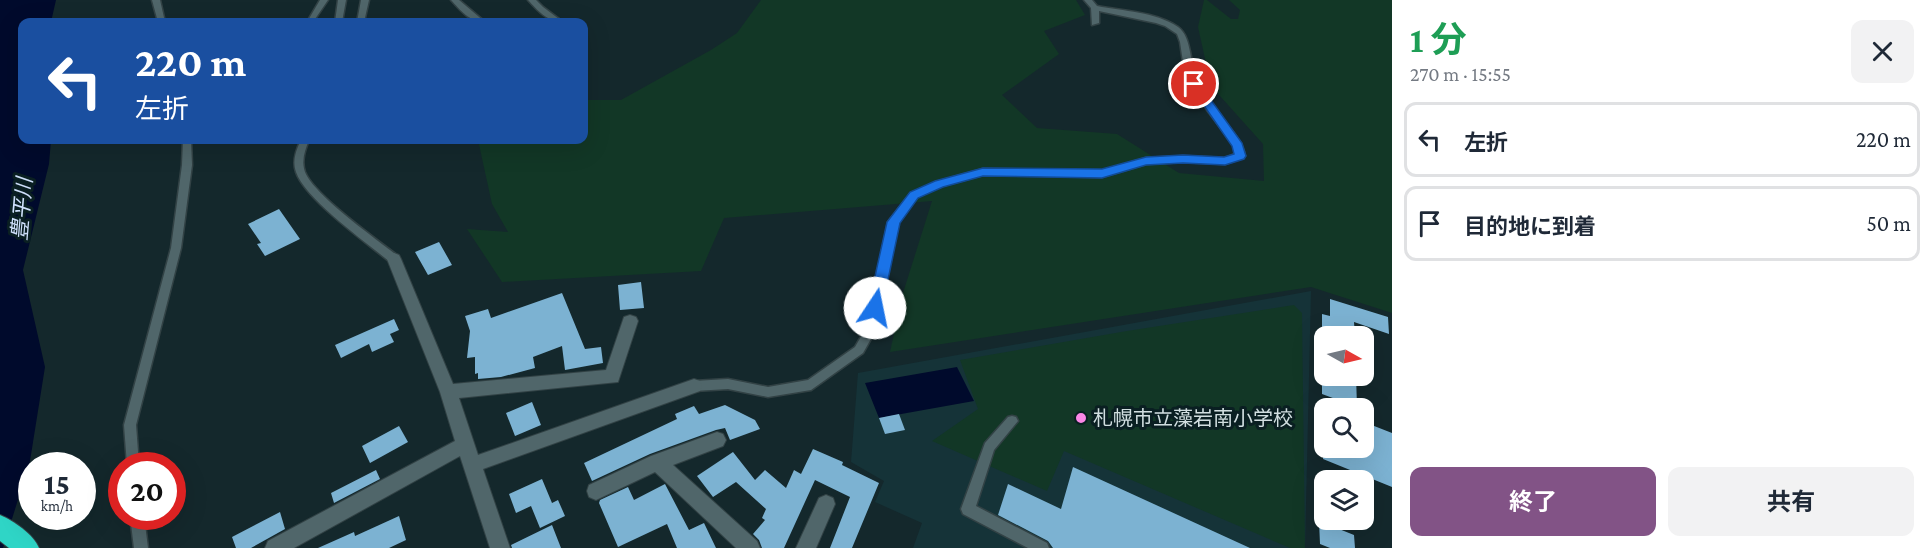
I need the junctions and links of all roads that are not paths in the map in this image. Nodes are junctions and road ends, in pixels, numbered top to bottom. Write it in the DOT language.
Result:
graph roads {
  1 [pos="156,0"];
  2 [pos="324,0"];
  3 [pos="342,0"];
  4 [pos="365,0"];
  5 [pos="455,0"];
  6 [pos="532,0"];
  7 [pos="1092,4"];
  8 [pos="161,18"];
  9 [pos="313,18"];
  10 [pos="340,18"];
  11 [pos="361,18"];
  12 [pos="474,18"];
  13 [pos="553,18"];
  14 [pos="1095,22"];
  15 [pos="187,144"];
  16 [pos="303,144"];
  17 [pos="394,260"];
  18 [pos="630,321"];
  19 [pos="694,386"];
  20 [pos="448,392"];
  21 [pos="1012,421"];
  22 [pos="717,440"];
  23 [pos="466,444"];
  24 [pos="132,452"];
  25 [pos="657,462"];
  26 [pos="472,465"];
  27 [pos="596,491"];
  28 [pos="826,504"];
  29 [pos="0,526"];
  30 [pos="139,530"];
  31 [pos="27,548"];
  32 [pos="141,548"];
  33 [pos="275,548"];
  34 [pos="500,548"];
  35 [pos="750,548"];
  36 [pos="806,548"];
  37 [pos="1042,548"];
  1 -- 8 [label="lane"];
  2 -- 9 [label="lane"];
  3 -- 10 [label="lane"];
  4 -- 11 [label="lane"];
  5 -- 12 [label="lane"];
  6 -- 13 [label="lane"];
  7 -- 14 [label="lane"];
  7 -- 19 [label="lane"];
  15 -- 24 [label="lane"];
  16 -- 17 [label="lane"];
  17 -- 20 [label="street"];
  18 -- 20 [label="street"];
  19 -- 26 [label="street"];
  20 -- 23 [label="street"];
  21 -- 37 [label="lane"];
  22 -- 25 [label="street"];
  23 -- 26 [label="street"];
  23 -- 33 [label="street"];
  25 -- 27 [label="street"];
  25 -- 35 [label="street"];
  26 -- 34 [label="street"];
  28 -- 36 [label="street"];
  29 -- 31 [label="highway"];
  30 -- 32 [label="lane"];
}
